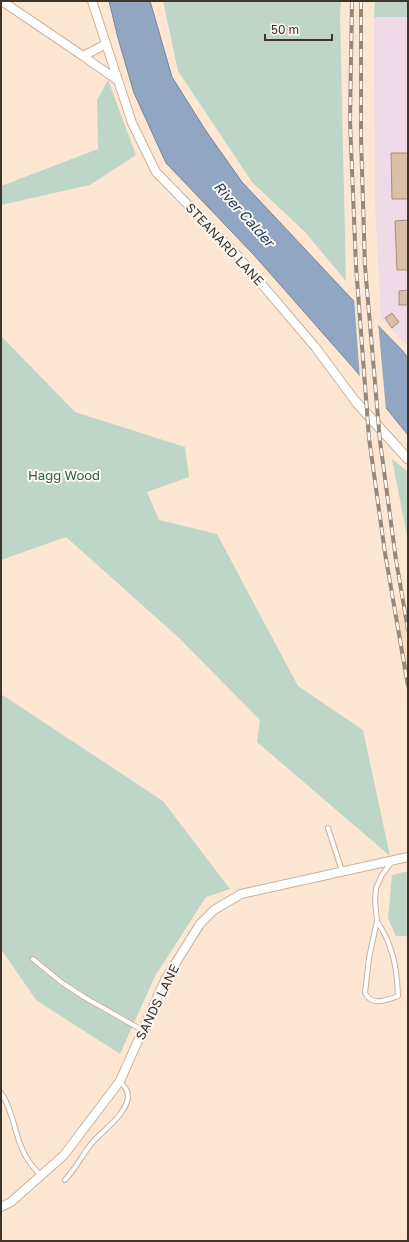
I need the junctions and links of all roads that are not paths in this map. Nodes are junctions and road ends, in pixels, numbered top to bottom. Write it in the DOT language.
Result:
graph roads {
  1 [pos="2,1"];
  2 [pos="92,1"];
  3 [pos="106,44"];
  4 [pos="83,56"];
  5 [pos="117,80"];
  6 [pos="356,402"];
  7 [pos="408,460"];
  8 [pos="328,828"];
  9 [pos="408,857"];
  10 [pos="392,860"];
  11 [pos="342,872"];
  12 [pos="377,921"];
  13 [pos="32,959"];
  14 [pos="143,1030"];
  15 [pos="120,1081"];
  16 [pos="1,1093"];
  17 [pos="41,1177"];
  18 [pos="65,1180"];
  19 [pos="1,1207"];
  1 -- 4 [label="street"];
  2 -- 3 [label="street, STEANARD LANE"];
  3 -- 4 [label="street"];
  3 -- 5 [label="street, STEANARD LANE"];
  4 -- 5 [label="street"];
  5 -- 6 [label="street, STEANARD LANE"];
  6 -- 7 [label="street, STEANARD LANE"];
  8 -- 11 [label="lane"];
  9 -- 10 [label="street, SANDS LANE"];
  10 -- 11 [label="street, SANDS LANE"];
  10 -- 12 [label="lane"];
  11 -- 14 [label="street, SANDS LANE"];
  12 -- 12 [label="lane"];
  13 -- 14 [label="lane"];
  14 -- 15 [label="street, SANDS LANE"];
  15 -- 17 [label="street, SANDS LANE"];
  15 -- 18 [label="lane"];
  16 -- 17 [label="lane"];
  17 -- 19 [label="street, SANDS LANE"];
}
